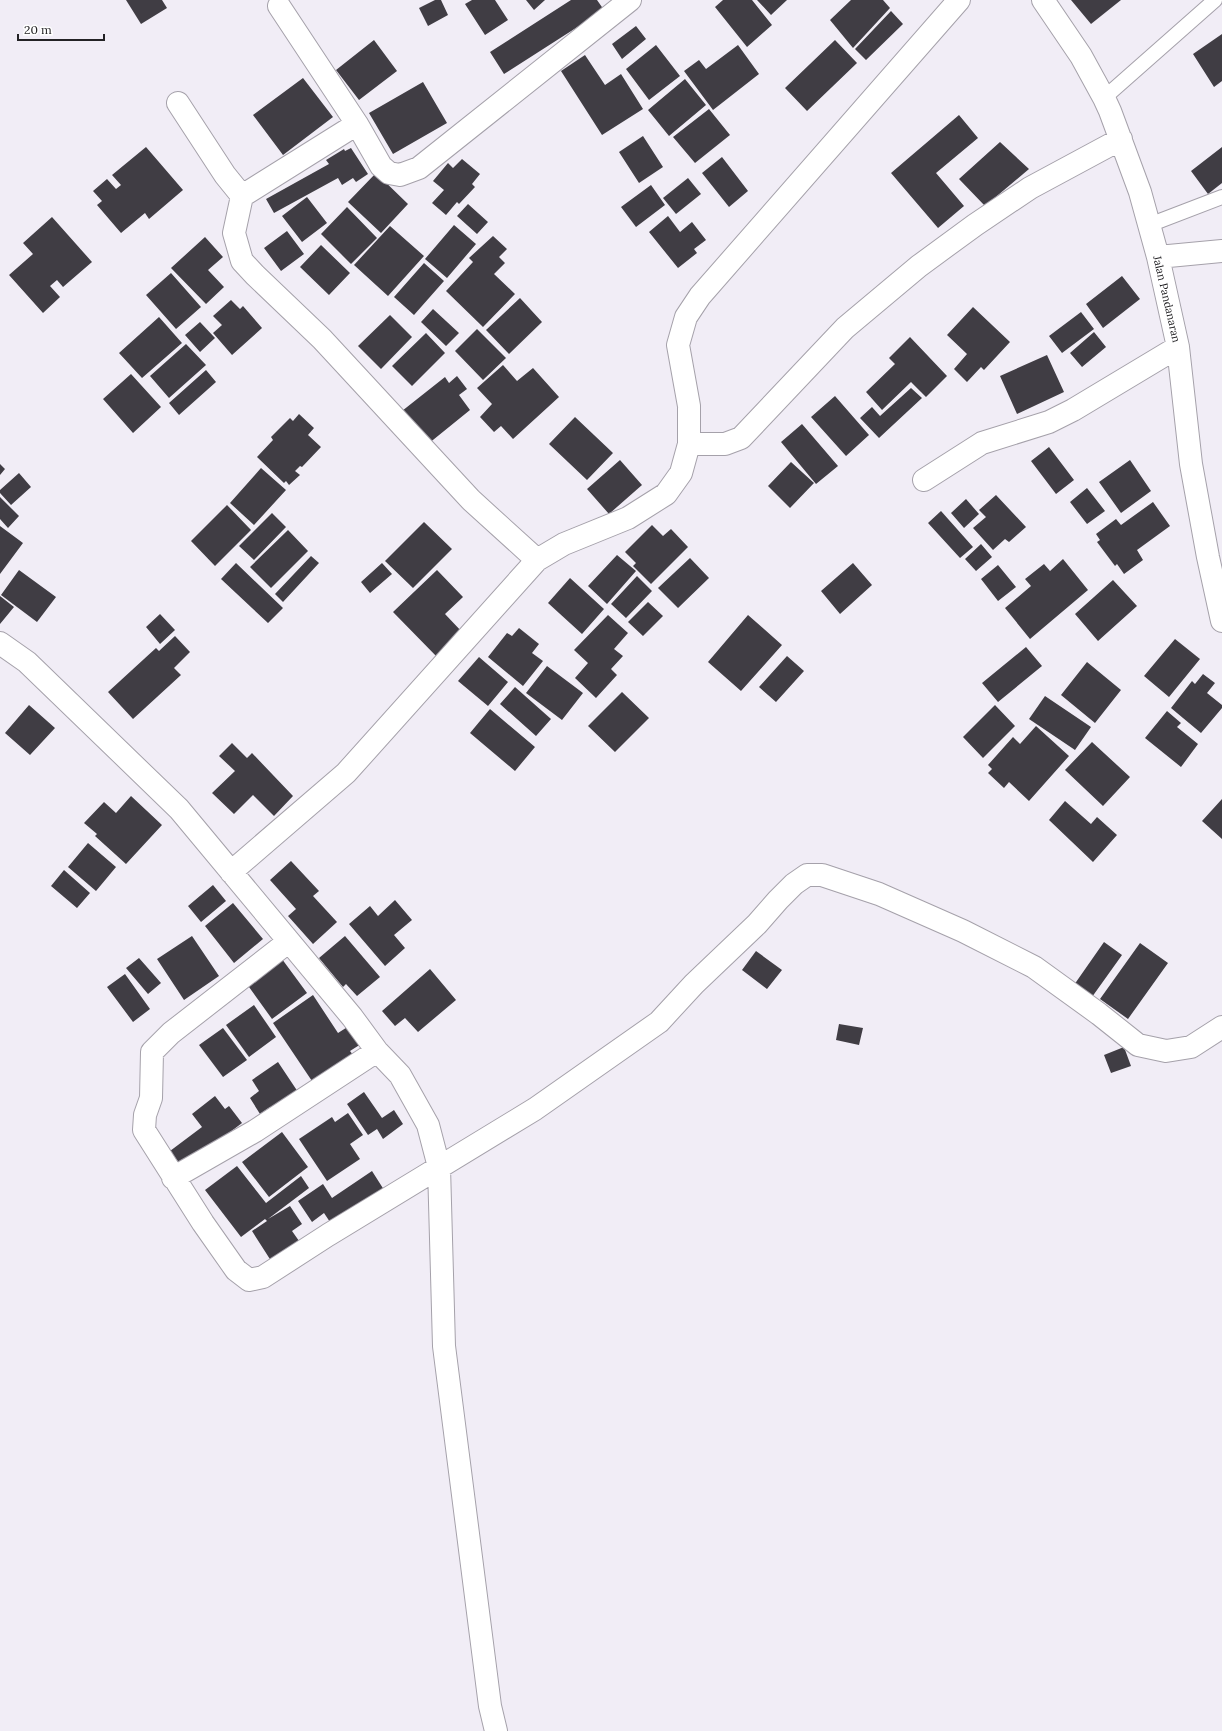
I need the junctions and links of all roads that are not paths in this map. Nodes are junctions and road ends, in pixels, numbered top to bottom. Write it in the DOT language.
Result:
graph roads {
  1 [pos="630,0"];
  2 [pos="959,0"];
  3 [pos="1043,0"];
  4 [pos="1215,0"];
  5 [pos="278,6"];
  6 [pos="1104,98"];
  7 [pos="178,103"];
  8 [pos="357,124"];
  9 [pos="1121,139"];
  10 [pos="242,196"];
  11 [pos="1222,197"];
  12 [pos="1149,225"];
  13 [pos="1222,251"];
  14 [pos="1158,257"];
  15 [pos="1178,347"];
  16 [pos="689,444"];
  17 [pos="924,480"];
  18 [pos="537,560"];
  19 [pos="1222,621"];
  20 [pos="0,643"];
  21 [pos="231,872"];
  22 [pos="288,942"];
  23 [pos="1222,1027"];
  24 [pos="377,1051"];
  25 [pos="439,1167"];
  26 [pos="173,1178"];
  27 [pos="496,1731"];
  1 -- 8 [label="street"];
  2 -- 16 [label="street"];
  3 -- 6 [label="street, Jalan Pandanaran"];
  4 -- 6 [label="lane"];
  5 -- 8 [label="street"];
  6 -- 9 [label="street, Jalan Pandanaran"];
  7 -- 10 [label="street"];
  8 -- 10 [label="street"];
  9 -- 12 [label="street, Jalan Pandanaran"];
  9 -- 16 [label="street"];
  10 -- 18 [label="street"];
  11 -- 12 [label="lane"];
  12 -- 14 [label="street, Jalan Pandanaran"];
  13 -- 14 [label="street"];
  14 -- 15 [label="street, Jalan Pandanaran"];
  15 -- 17 [label="street"];
  15 -- 19 [label="street, Jalan Pandanaran"];
  16 -- 18 [label="street"];
  18 -- 21 [label="street"];
  20 -- 21 [label="street"];
  21 -- 22 [label="street"];
  22 -- 24 [label="street"];
  22 -- 26 [label="street"];
  23 -- 25 [label="street"];
  24 -- 25 [label="street"];
  24 -- 26 [label="street"];
  25 -- 26 [label="street"];
  25 -- 27 [label="street"];
}
